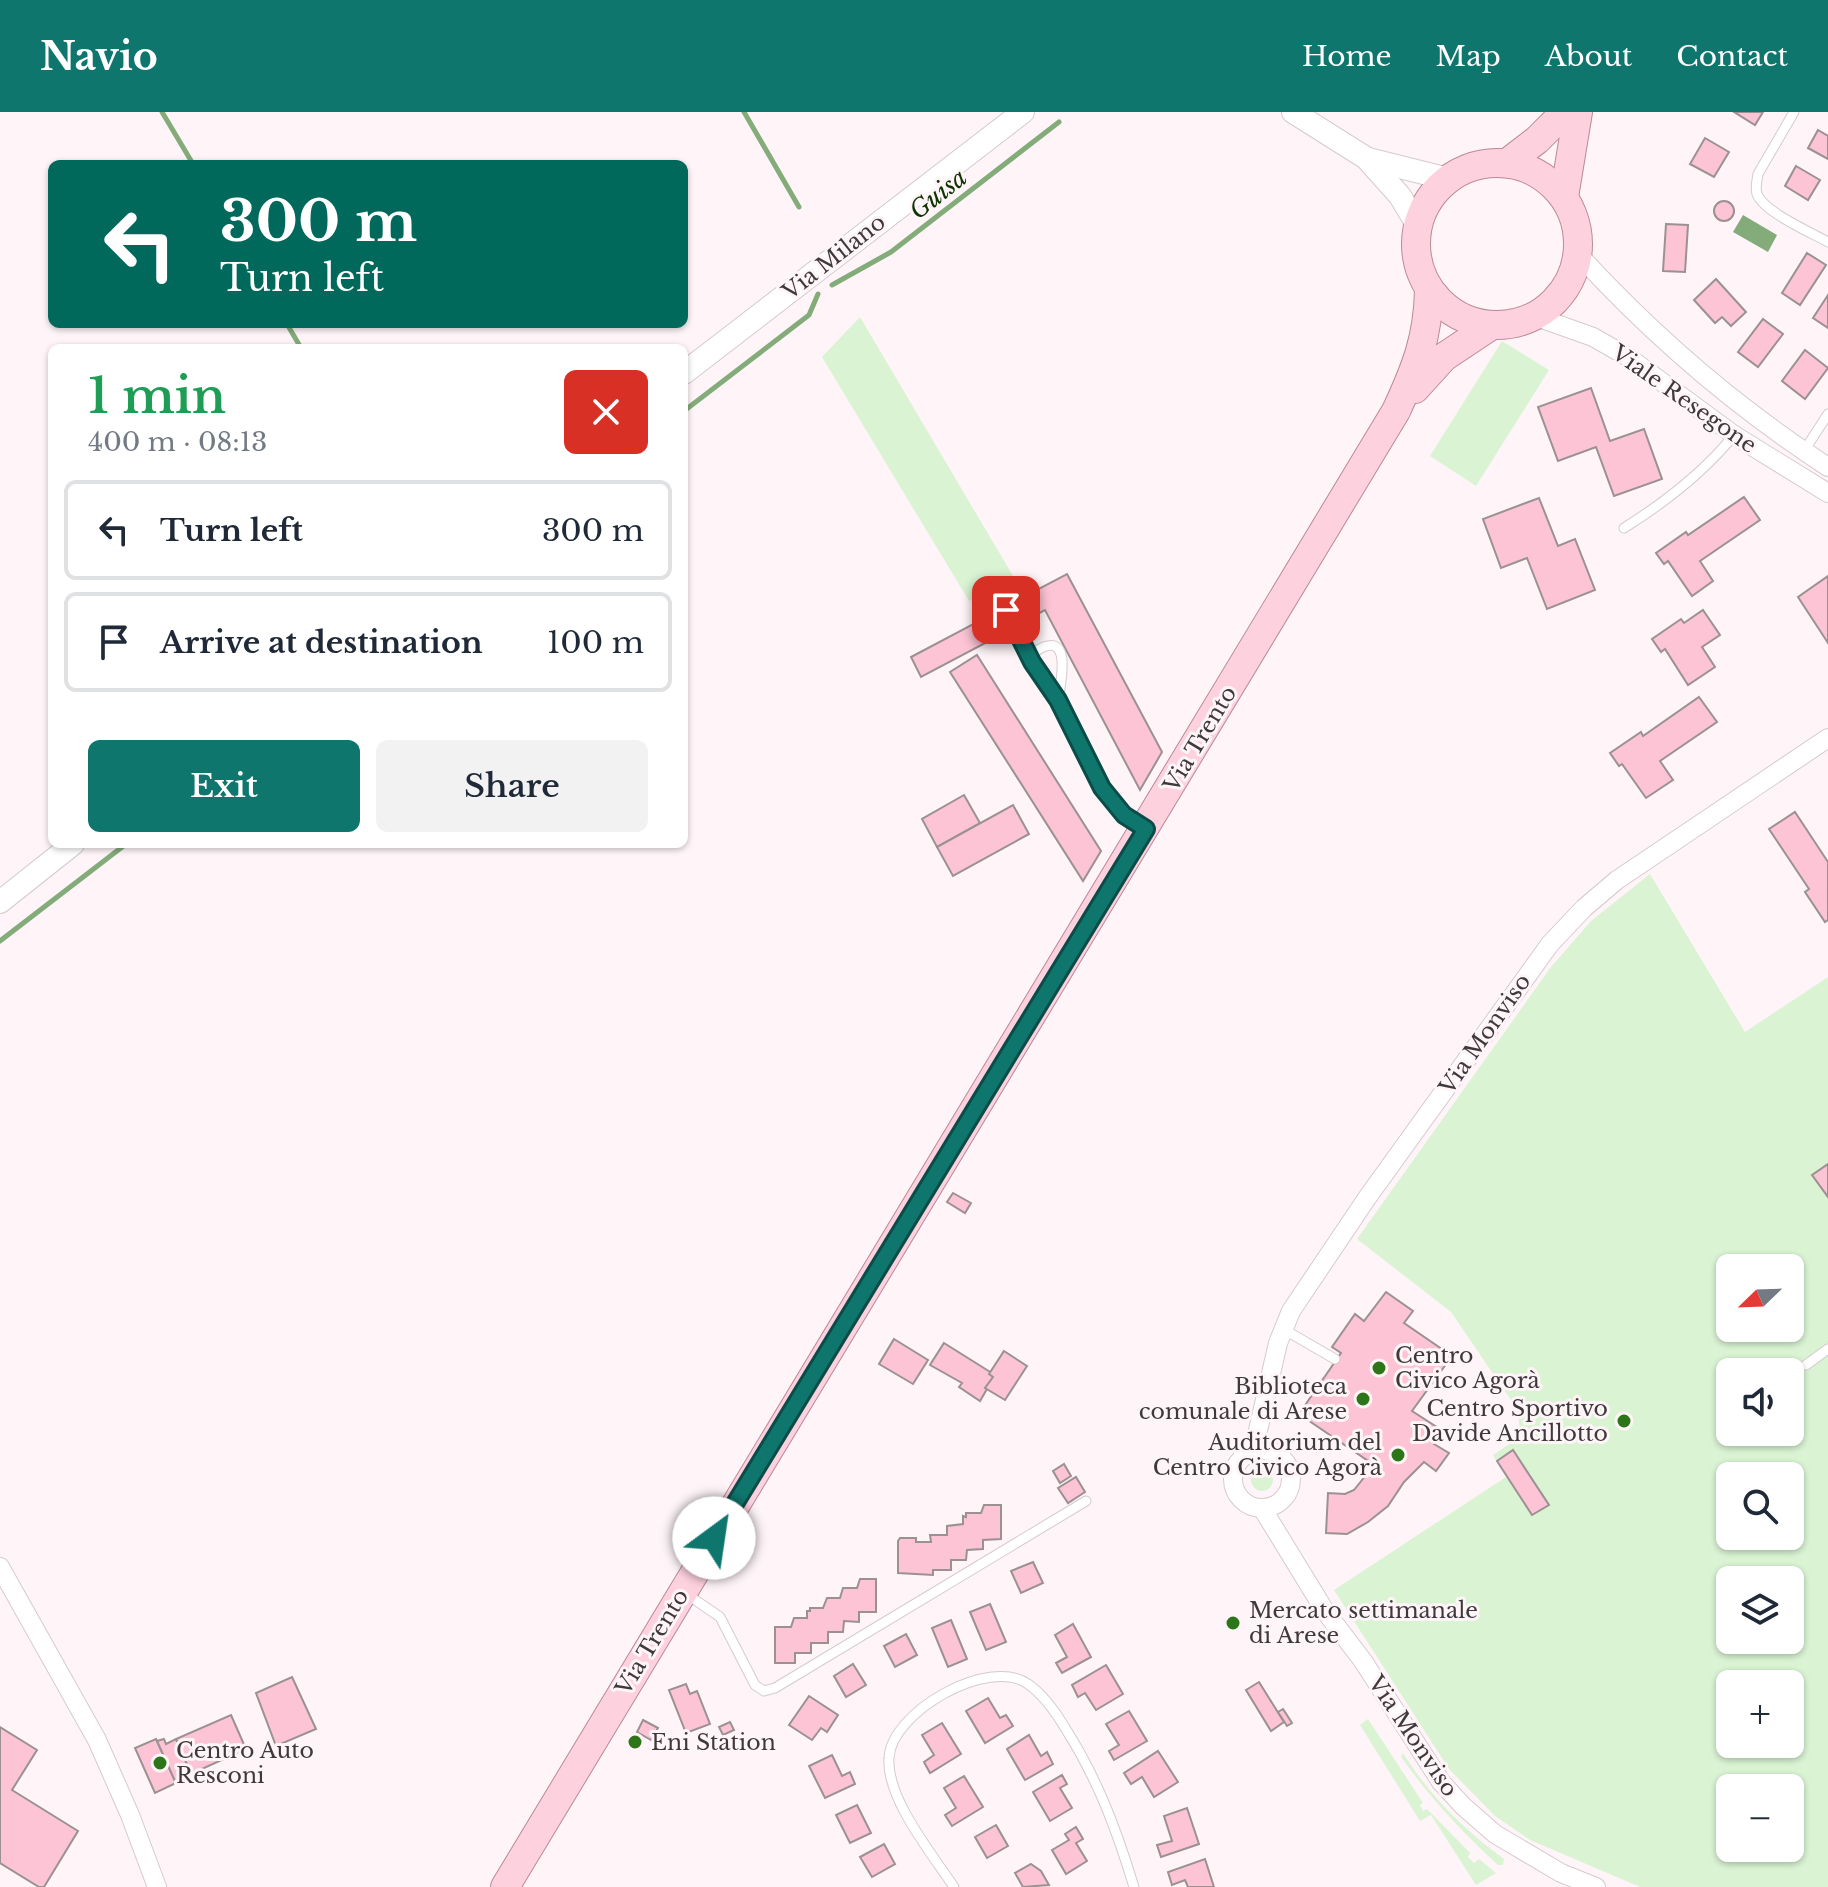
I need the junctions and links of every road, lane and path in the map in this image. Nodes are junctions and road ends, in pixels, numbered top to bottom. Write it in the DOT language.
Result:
graph roads {
  1 [pos="1023,112"];
  2 [pos="1293,112"];
  3 [pos="1565,112"];
  4 [pos="1578,112"];
  5 [pos="1794,112"];
  6 [pos="1366,158"];
  7 [pos="1507,163"];
  8 [pos="1448,179"];
  9 [pos="1564,197"];
  10 [pos="1418,226"];
  11 [pos="1828,242"];
  12 [pos="1578,254"];
  13 [pos="1429,290"];
  14 [pos="1534,316"];
  15 [pos="1492,325"];
  16 [pos="688,370"];
  17 [pos="1420,372"];
  18 [pos="1828,414"];
  19 [pos="1734,435"];
  20 [pos="1804,451"];
  21 [pos="1828,467"];
  22 [pos="1828,493"];
  23 [pos="1624,528"];
  24 [pos="1006,610"];
  25 [pos="1032,662"];
  26 [pos="1058,700"];
  27 [pos="1828,738"];
  28 [pos="1146,829"];
  29 [pos="68,848"];
  30 [pos="0,902"];
  31 [pos="1283,1329"];
  32 [pos="1828,1349"];
  33 [pos="1335,1359"];
  34 [pos="1806,1365"];
  35 [pos="1260,1451"];
  36 [pos="1086,1501"];
  37 [pos="1269,1507"];
  38 [pos="0,1567"];
  39 [pos="683,1591"];
  40 [pos="157,1887"];
  41 [pos="505,1887"];
  42 [pos="954,1887"];
  43 [pos="1134,1887"];
  44 [pos="1596,1887"];
  1 -- 16 [label="street, Via Milano"];
  2 -- 6 [label="street"];
  3 -- 7 [label="main road"];
  4 -- 9 [label="main road"];
  5 -- 11 [label="lane"];
  6 -- 8 [label="street"];
  6 -- 10 [label="street"];
  7 -- 8 [label="main road"];
  7 -- 9 [label="main road"];
  8 -- 10 [label="main road"];
  9 -- 12 [label="main road"];
  10 -- 13 [label="main road"];
  12 -- 14 [label="main road"];
  12 -- 20 [label="street, Viale Resegone"];
  13 -- 15 [label="main road"];
  13 -- 17 [label="main road"];
  14 -- 15 [label="main road"];
  14 -- 19 [label="street, Viale Resegone"];
  15 -- 17 [label="main road"];
  17 -- 28 [label="main road, Via Trento"];
  18 -- 20 [label="lane"];
  19 -- 22 [label="street, Viale Resegone"];
  19 -- 23 [label="lane"];
  20 -- 21 [label="street, Viale Resegone"];
  24 -- 25 [label="lane"];
  25 -- 26 [label="lane"];
  25 -- 26 [label="lane"];
  26 -- 28 [label="lane"];
  27 -- 31 [label="street, Via Monviso"];
  28 -- 39 [label="main road, Via Trento"];
  29 -- 30 [label="street"];
  31 -- 33 [label="lane"];
  31 -- 35 [label="street, Via Monviso"];
  32 -- 34 [label="lane"];
  35 -- 37 [label="street"];
  35 -- 37 [label="street"];
  36 -- 39 [label="lane"];
  37 -- 44 [label="street, Via Monviso"];
  38 -- 40 [label="street"];
  39 -- 41 [label="main road, Via Trento"];
  42 -- 43 [label="lane"];
}
